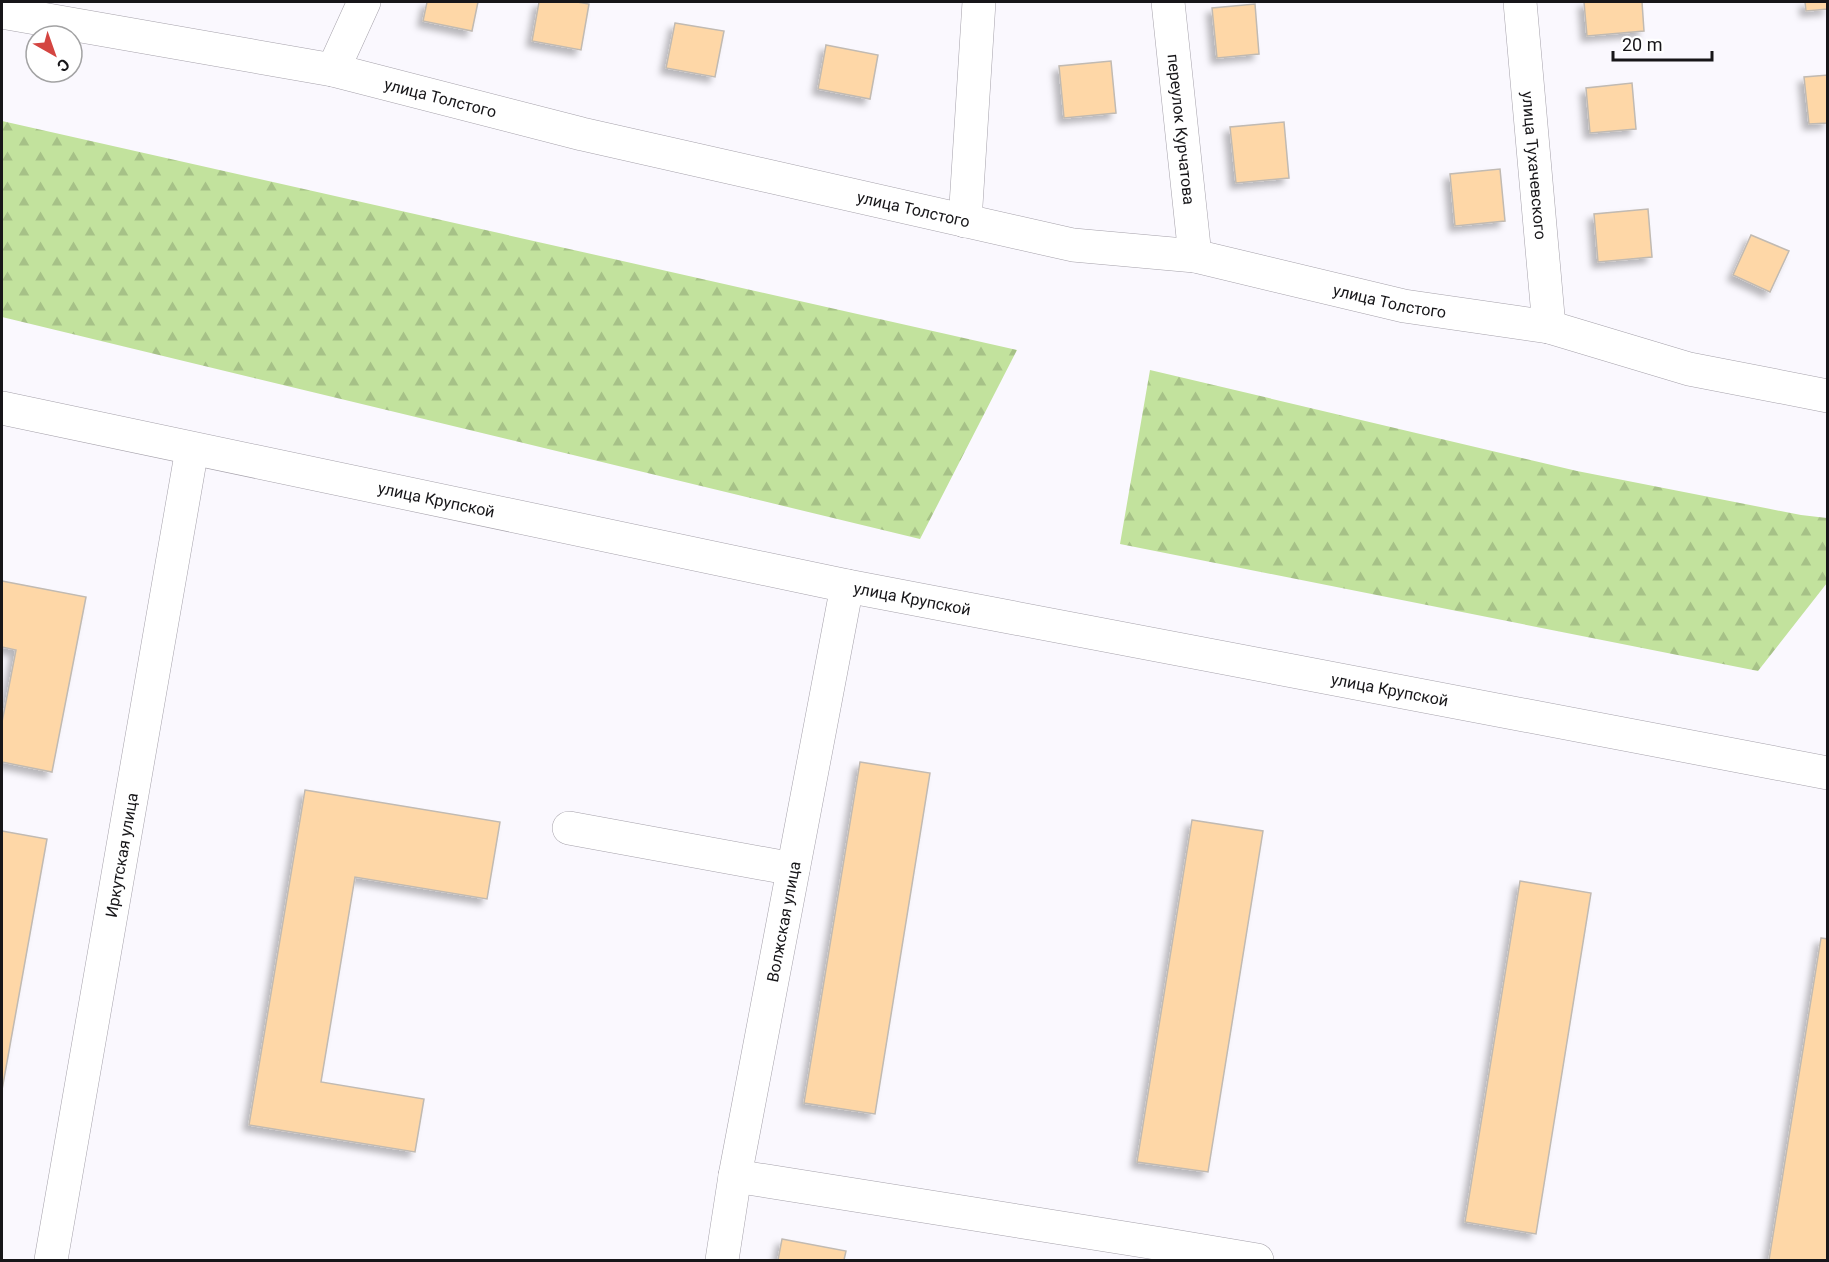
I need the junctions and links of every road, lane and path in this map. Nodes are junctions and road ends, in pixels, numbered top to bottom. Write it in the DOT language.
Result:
graph roads {
  1 [pos="364,2"];
  2 [pos="979,2"];
  3 [pos="1168,2"];
  4 [pos="1520,2"];
  5 [pos="2,12"];
  6 [pos="333,70"];
  7 [pos="965,221"];
  8 [pos="1195,256"];
  9 [pos="1549,327"];
  10 [pos="1827,396"];
  11 [pos="2,408"];
  12 [pos="192,449"];
  13 [pos="847,586"];
  14 [pos="1827,773"];
  15 [pos="568,828"];
  16 [pos="793,869"];
  17 [pos="735,1176"];
  18 [pos="51,1260"];
  19 [pos="722,1260"];
  20 [pos="1257,1260"];
  1 -- 6 [label="street"];
  2 -- 7 [label="street"];
  3 -- 8 [label="street, переулок Курчатова"];
  4 -- 9 [label="street, улица Тухачевского"];
  5 -- 6 [label="street, улица Толстого"];
  6 -- 7 [label="street, улица Толстого"];
  7 -- 8 [label="street, улица Толстого"];
  8 -- 9 [label="street, улица Толстого"];
  9 -- 10 [label="street, улица Толстого"];
  11 -- 12 [label="street, улица Крупской"];
  12 -- 13 [label="street, улица Крупской"];
  12 -- 18 [label="street, Иркутская улица"];
  13 -- 14 [label="street, улица Крупской"];
  13 -- 16 [label="street, Волжская улица"];
  15 -- 16 [label="street"];
  16 -- 17 [label="street, Волжская улица"];
  17 -- 19 [label="street, Волжская улица"];
  17 -- 20 [label="street"];
}
